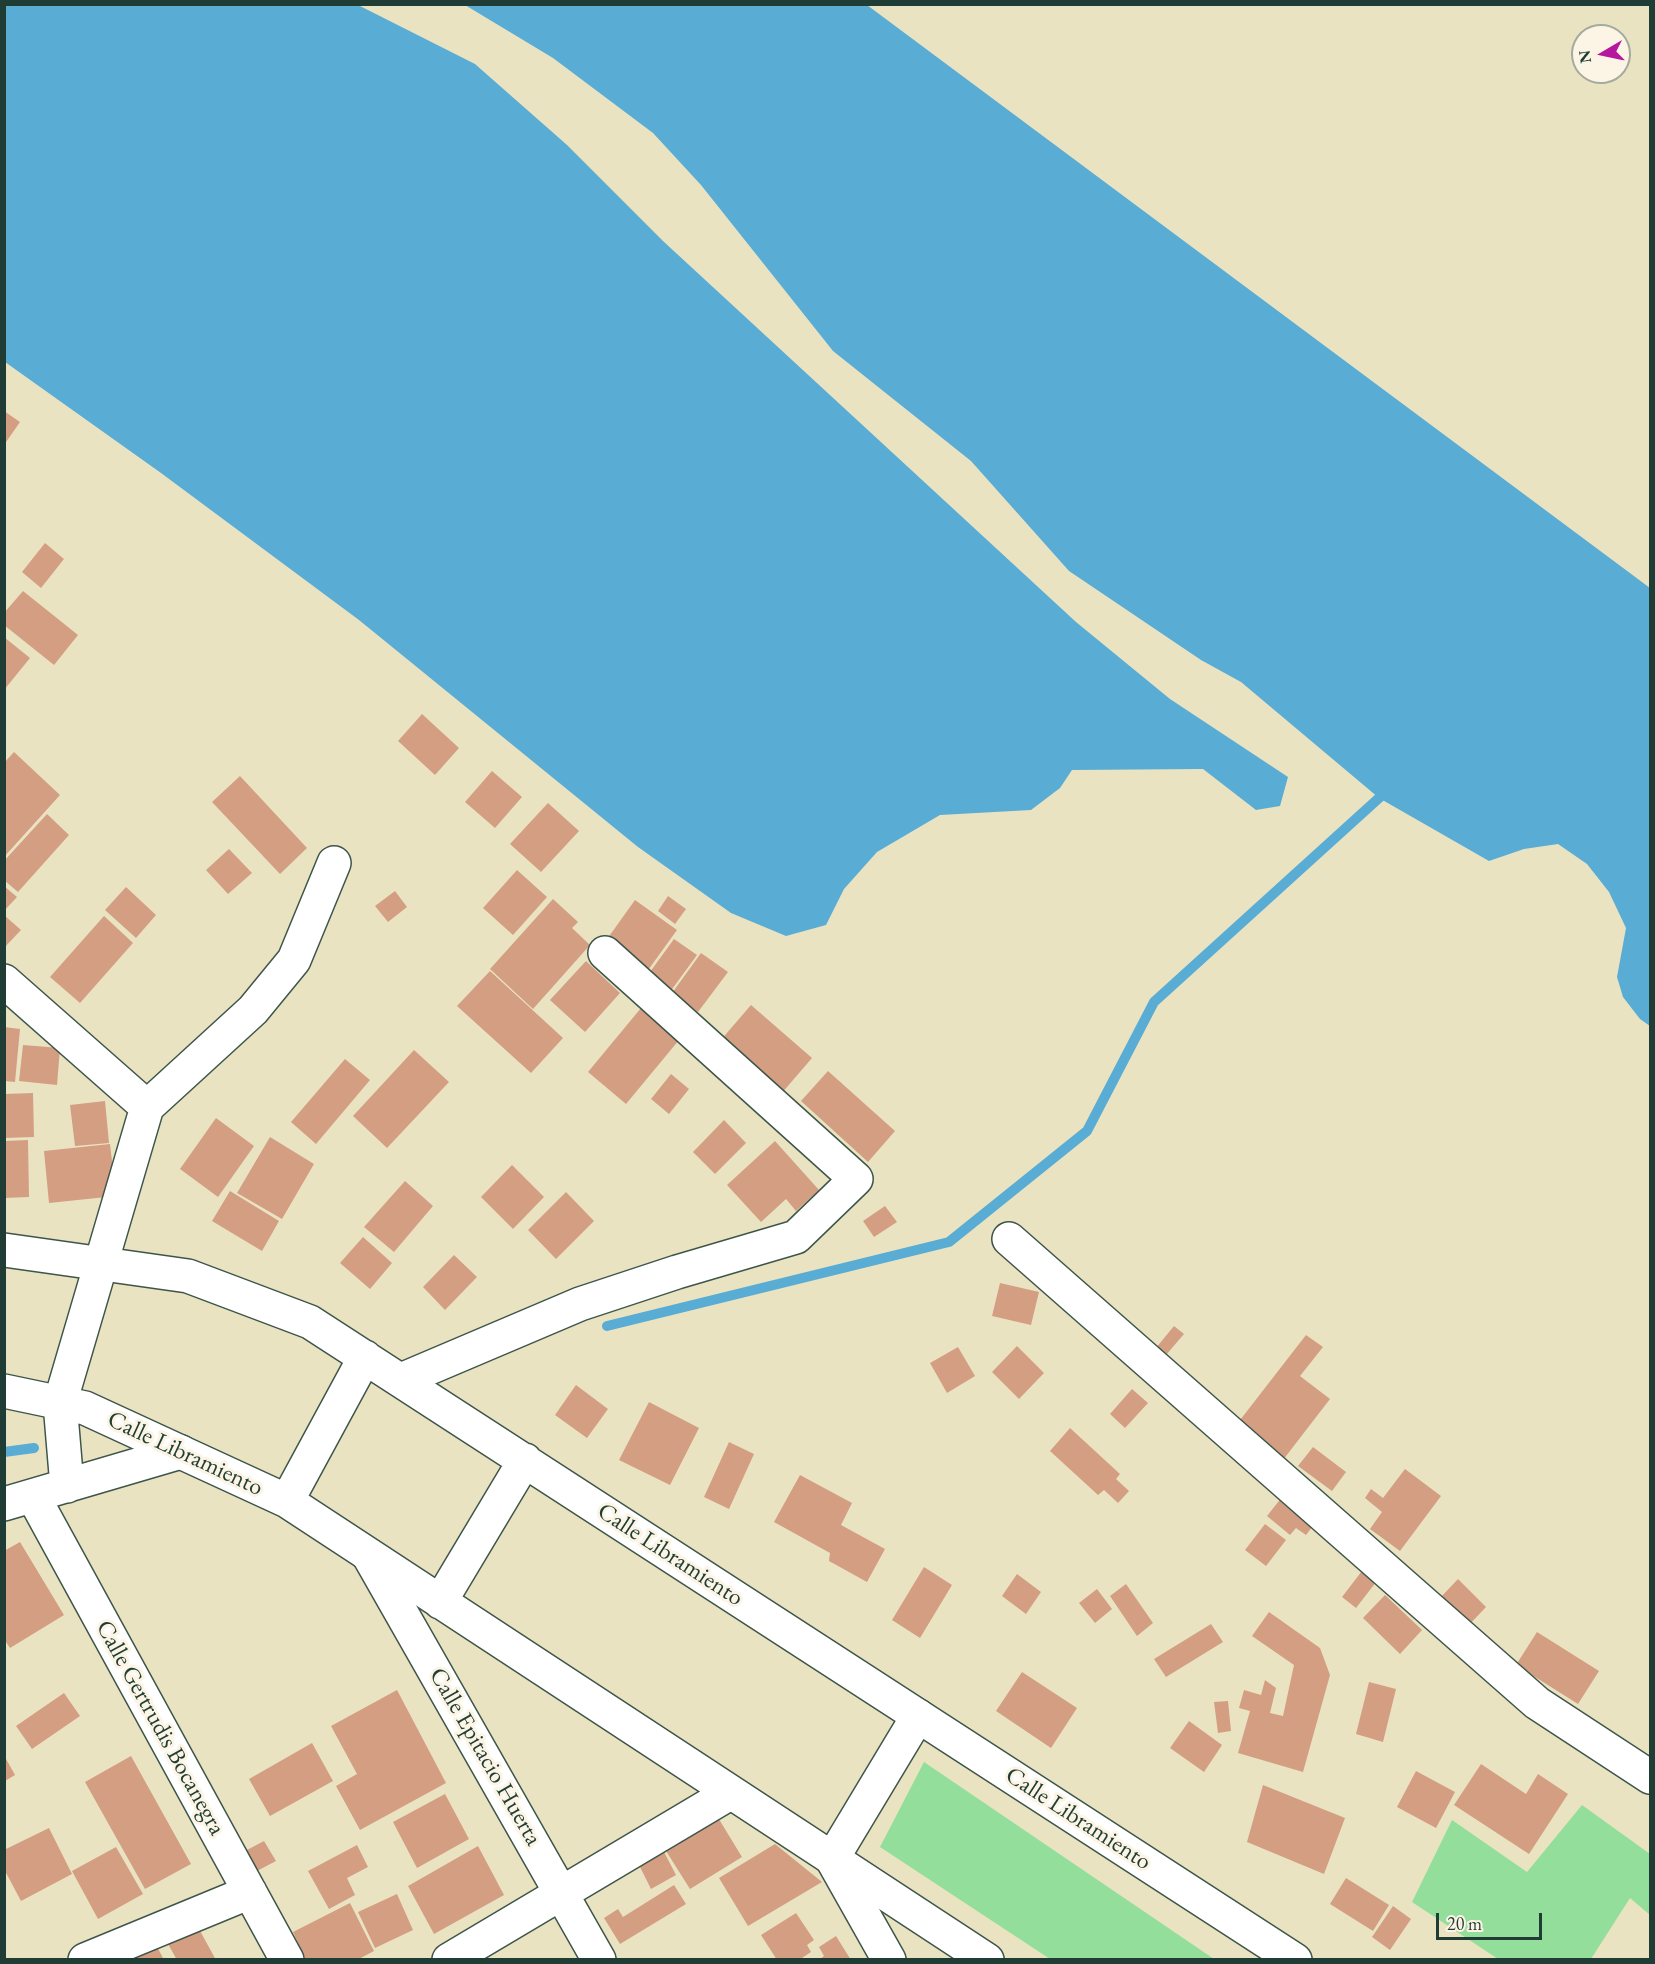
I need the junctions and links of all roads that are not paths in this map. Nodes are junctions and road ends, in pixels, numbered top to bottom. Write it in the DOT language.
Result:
graph roads {
  1 [pos="334,863"];
  2 [pos="605,953"];
  3 [pos="4,981"];
  4 [pos="147,1107"];
  5 [pos="1009,1239"];
  6 [pos="4,1250"];
  7 [pos="103,1264"];
  8 [pos="365,1357"];
  9 [pos="401,1380"];
  10 [pos="4,1391"];
  11 [pos="60,1403"];
  12 [pos="182,1452"];
  13 [pos="525,1460"];
  14 [pos="67,1486"];
  15 [pos="19,1500"];
  16 [pos="286,1501"];
  17 [pos="369,1556"];
  18 [pos="440,1602"];
  19 [pos="918,1716"];
  20 [pos="1650,1777"];
  21 [pos="730,1793"];
  22 [pos="832,1859"];
  23 [pos="250,1892"];
  24 [pos="563,1892"];
  25 [pos="85,1959"];
  26 [pos="287,1959"];
  27 [pos="449,1959"];
  28 [pos="599,1959"];
  29 [pos="889,1959"];
  30 [pos="987,1959"];
  31 [pos="1295,1959"];
  1 -- 4 [label="main road"];
  2 -- 9 [label="main road"];
  3 -- 4 [label="main road"];
  4 -- 7 [label="main road"];
  5 -- 20 [label="main road"];
  6 -- 7 [label="main road, Calle Libramiento"];
  7 -- 8 [label="main road, Calle Libramiento"];
  7 -- 11 [label="main road"];
  8 -- 9 [label="main road, Calle Libramiento"];
  8 -- 16 [label="main road"];
  9 -- 13 [label="main road, Calle Libramiento"];
  10 -- 11 [label="main road, Calle Libramiento"];
  11 -- 12 [label="main road, Calle Libramiento"];
  11 -- 14 [label="main road"];
  12 -- 14 [label="main road"];
  12 -- 16 [label="main road, Calle Libramiento"];
  13 -- 18 [label="main road"];
  13 -- 19 [label="main road, Calle Libramiento"];
  14 -- 15 [label="main road"];
  15 -- 23 [label="main road, Calle Gertrudis Bocanegra"];
  16 -- 17 [label="main road, Calle Libramiento"];
  17 -- 18 [label="main road, Calle Libramiento"];
  17 -- 24 [label="main road, Calle Epitacio Huerta"];
  18 -- 21 [label="main road, Calle Libramiento"];
  19 -- 22 [label="main road"];
  19 -- 31 [label="main road, Calle Libramiento"];
  21 -- 22 [label="main road, Calle Libramiento"];
  21 -- 24 [label="main road"];
  22 -- 29 [label="main road"];
  22 -- 30 [label="main road, Calle Libramiento"];
  23 -- 25 [label="main road"];
  23 -- 26 [label="main road, Calle Gertrudis Bocanegra"];
  24 -- 27 [label="main road"];
  24 -- 28 [label="main road, Calle Epitacio Huerta"];
}
